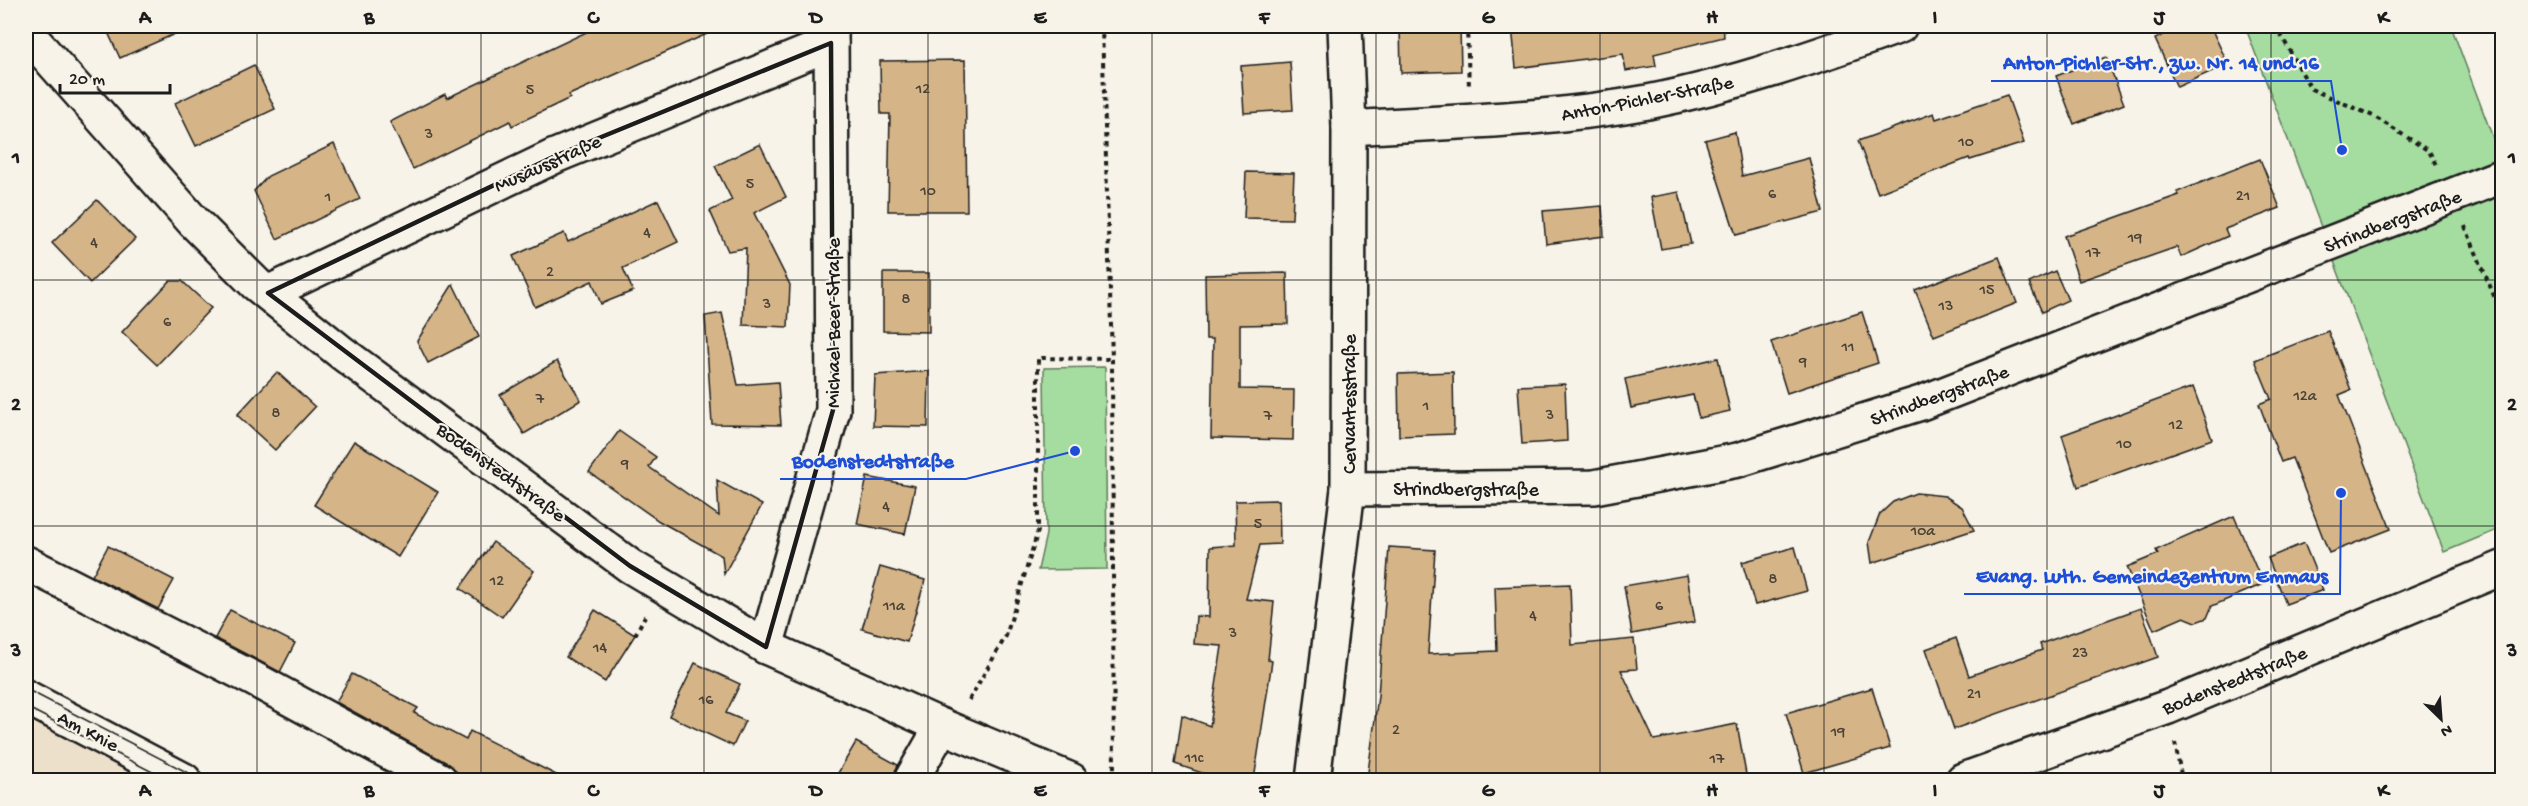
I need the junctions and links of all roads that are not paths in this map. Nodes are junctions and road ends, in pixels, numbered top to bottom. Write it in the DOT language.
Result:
graph roads {
  1 [pos="1345,26"];
  2 [pos="1900,26"];
  3 [pos="26,32"];
  4 [pos="831,34"];
  5 [pos="1349,128"];
  6 [pos="2502,176"];
  7 [pos="268,293"];
  8 [pos="1348,489"];
  9 [pos="26,562"];
  10 [pos="2502,568"];
  11 [pos="766,647"];
  12 [pos="26,697"];
  13 [pos="942,726"];
  14 [pos="184,780"];
  15 [pos="440,780"];
  16 [pos="911,780"];
  17 [pos="1071,780"];
  18 [pos="1313,780"];
  19 [pos="1963,780"];
  1 -- 5 [label="street, Cervantesstraße"];
  2 -- 5 [label="street, Anton-Pichler-Straße"];
  3 -- 7 [label="street, Bodenstedtstraße"];
  4 -- 7 [label="street, Musäusstraße"];
  4 -- 11 [label="street, Michael-Beer-Straße"];
  5 -- 8 [label="street, Cervantesstraße"];
  6 -- 8 [label="street, Strindbergstraße"];
  7 -- 11 [label="street, Bodenstedtstraße"];
  8 -- 18 [label="street, Cervantesstraße"];
  9 -- 15 [label="street"];
  10 -- 19 [label="street, Bodenstedtstraße"];
  11 -- 13 [label="street, Bodenstedtstraße"];
  12 -- 14 [label="street, Am Knie"];
  13 -- 16 [label="street"];
  13 -- 17 [label="street, Bodenstedtstraße"];
}
